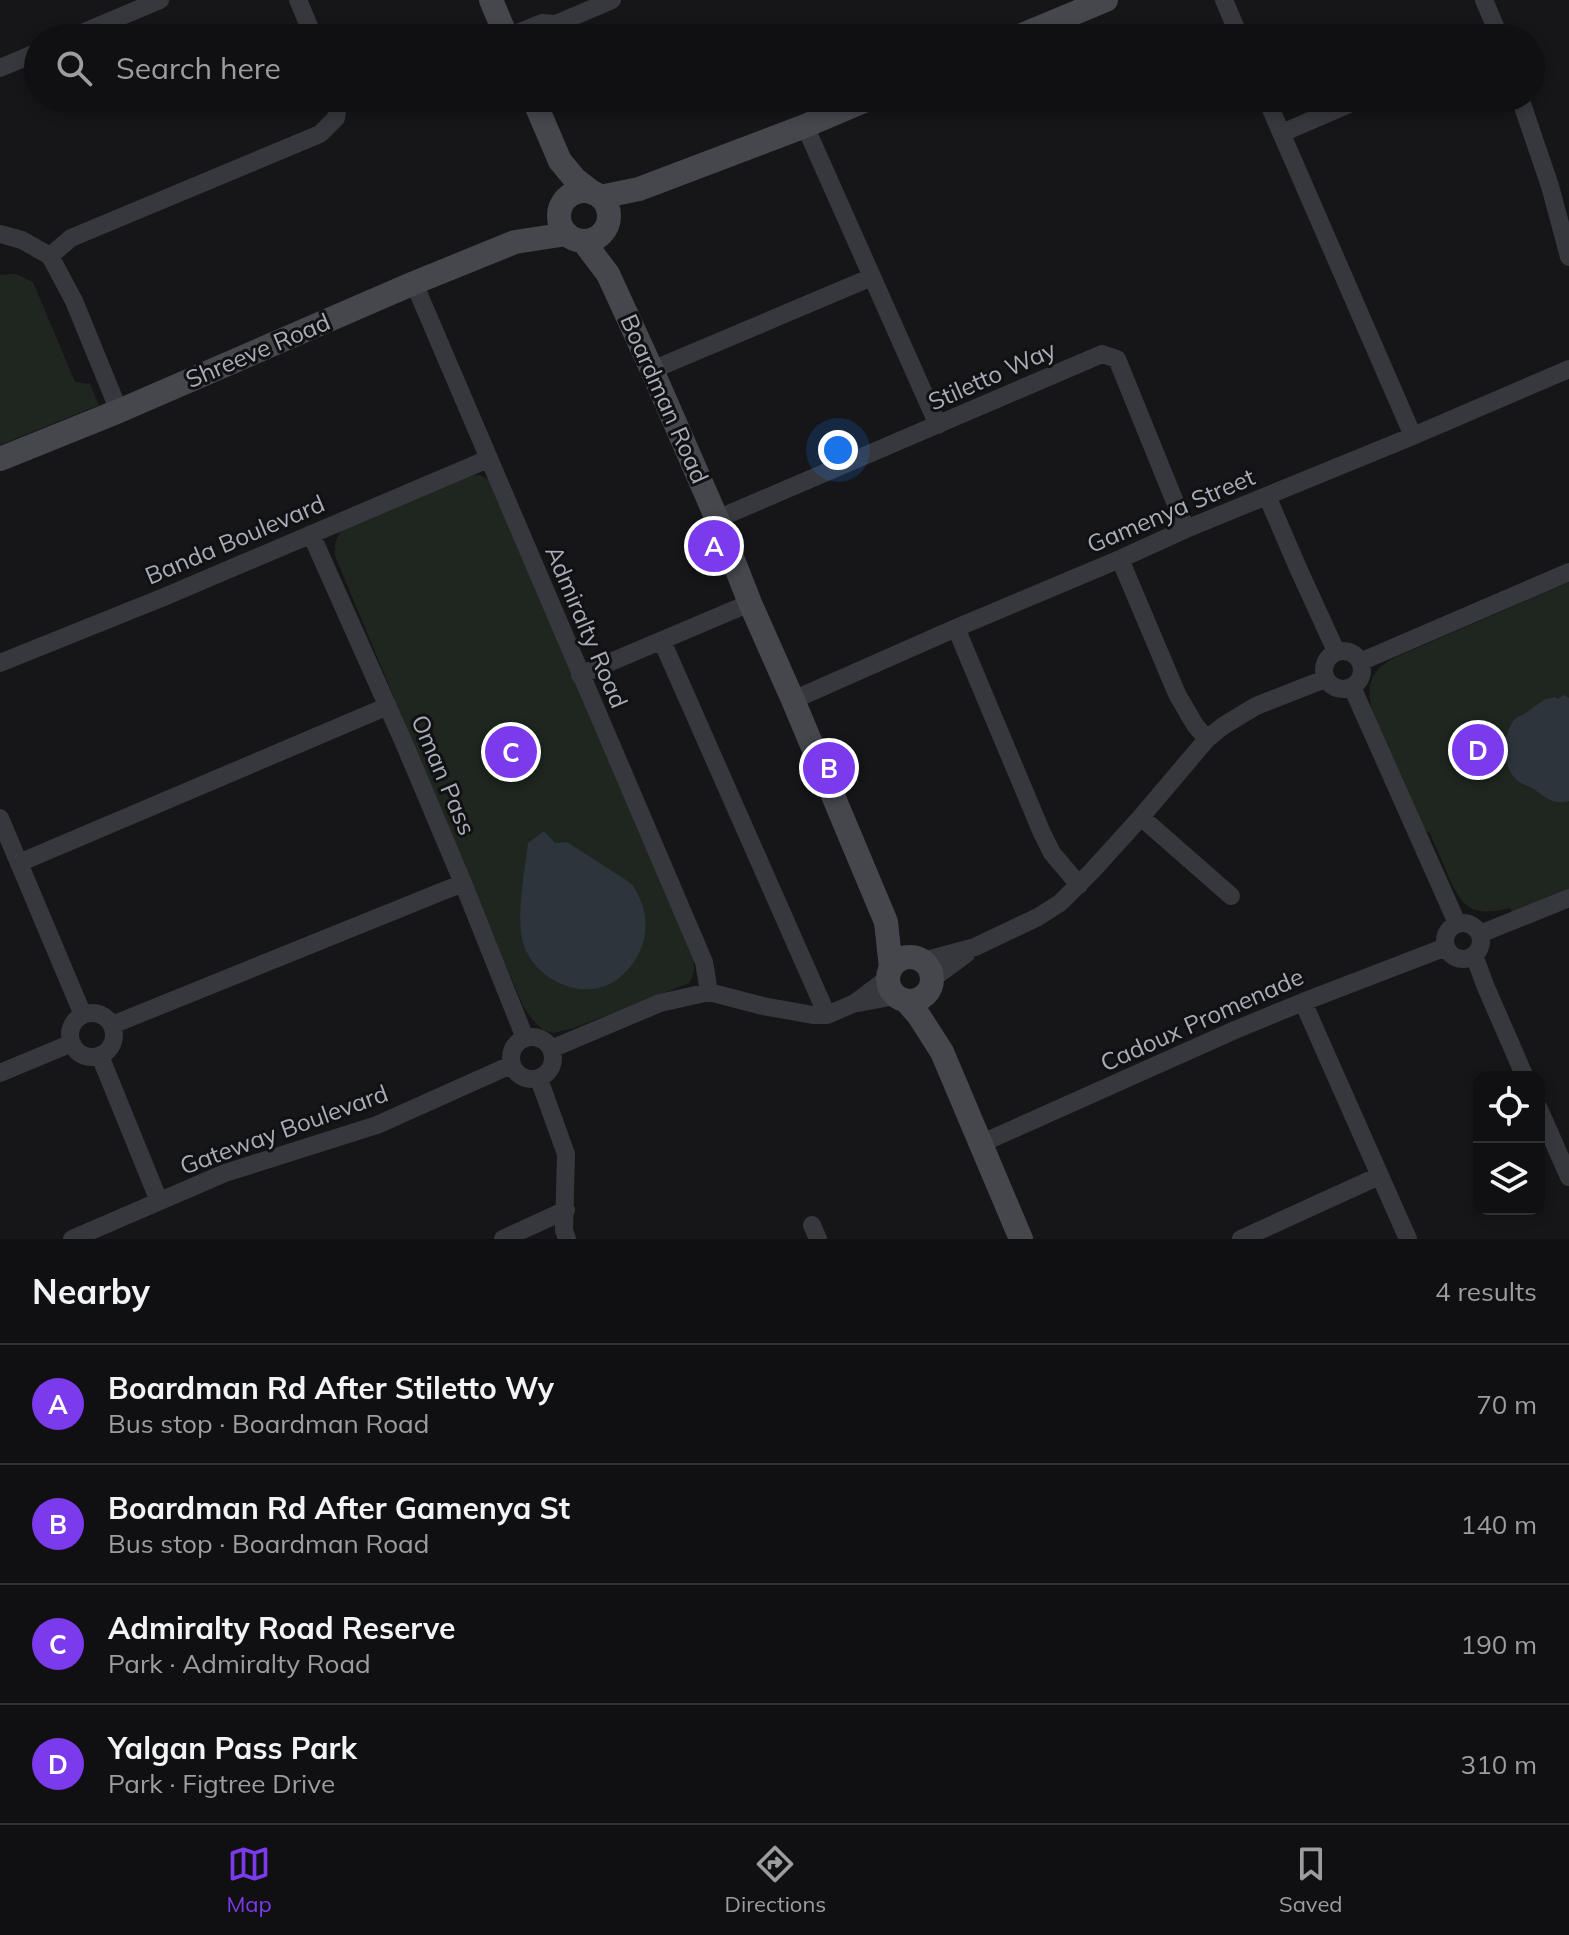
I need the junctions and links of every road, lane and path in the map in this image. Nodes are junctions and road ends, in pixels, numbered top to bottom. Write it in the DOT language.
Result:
graph roads {
  1 [pos="160,0"];
  2 [pos="298,0"];
  3 [pos="491,0"];
  4 [pos="612,0"];
  5 [pos="1106,0"];
  6 [pos="1224,0"];
  7 [pos="1484,0"];
  8 [pos="1064,8"];
  9 [pos="103,24"];
  10 [pos="308,24"];
  11 [pos="501,24"];
  12 [pos="540,24"];
  13 [pos="556,24"];
  14 [pos="1038,24"];
  15 [pos="1234,24"];
  16 [pos="1494,24"];
  17 [pos="24,58"];
  18 [pos="0,68"];
  19 [pos="337,112"];
  20 [pos="539,112"];
  21 [pos="838,112"];
  22 [pos="1272,112"];
  23 [pos="1331,112"];
  24 [pos="1525,112"];
  25 [pos="805,126"];
  26 [pos="1282,133"];
  27 [pos="585,216"];
  28 [pos="0,234"];
  29 [pos="50,256"];
  30 [pos="1569,257"];
  31 [pos="872,277"];
  32 [pos="414,283"];
  33 [pos="1569,369"];
  34 [pos="652,370"];
  35 [pos="119,411"];
  36 [pos="938,425"];
  37 [pos="1413,436"];
  38 [pos="0,459"];
  39 [pos="488,459"];
  40 [pos="1267,496"];
  41 [pos="717,519"];
  42 [pos="1186,529"];
  43 [pos="311,534"];
  44 [pos="1120,559"];
  45 [pos="1569,572"];
  46 [pos="750,603"];
  47 [pos="956,628"];
  48 [pos="662,641"];
  49 [pos="1336,651"];
  50 [pos="1360,662"];
  51 [pos="0,663"];
  52 [pos="580,675"];
  53 [pos="1325,679"];
  54 [pos="1352,687"];
  55 [pos="793,700"];
  56 [pos="388,706"];
  57 [pos="1207,739"];
  58 [pos="1141,817"];
  59 [pos="0,818"];
  60 [pos="19,863"];
  61 [pos="463,883"];
  62 [pos="1079,885"];
  63 [pos="1231,896"];
  64 [pos="1569,898"];
  65 [pos="886,922"];
  66 [pos="1457,923"];
  67 [pos="1480,934"];
  68 [pos="1446,947"];
  69 [pos="1474,955"];
  70 [pos="926,972"];
  71 [pos="895,986"];
  72 [pos="709,992"];
  73 [pos="1303,1002"];
  74 [pos="83,1015"];
  75 [pos="827,1015"];
  76 [pos="112,1025"];
  77 [pos="525,1038"];
  78 [pos="72,1043"];
  79 [pos="551,1049"];
  80 [pos="942,1052"];
  81 [pos="100,1056"];
  82 [pos="511,1065"];
  83 [pos="1522,1071"];
  84 [pos="0,1073"];
  85 [pos="539,1079"];
  86 [pos="1545,1123"];
  87 [pos="980,1144"];
  88 [pos="1379,1176"];
  89 [pos="1569,1177"];
  90 [pos="159,1201"];
  91 [pos="566,1210"];
  92 [pos="72,1239"];
  93 [pos="503,1239"];
  94 [pos="567,1239"];
  95 [pos="1021,1239"];
  96 [pos="1241,1239"];
  97 [pos="1408,1239"];
  1 -- 9 [label="street"];
  2 -- 10 [label="street"];
  3 -- 11 [label="street"];
  4 -- 13 [label="street"];
  5 -- 8 [label="street"];
  6 -- 15 [label="street"];
  7 -- 16 [label="street"];
  8 -- 14 [label="street"];
  12 -- 13 [label="street"];
  17 -- 18 [label="street"];
  19 -- 29 [label="street"];
  20 -- 27 [label="street"];
  21 -- 25 [label="street, Shreeve Road"];
  22 -- 26 [label="street"];
  23 -- 26 [label="street"];
  24 -- 30 [label="street"];
  25 -- 27 [label="street, Shreeve Road"];
  25 -- 31 [label="street"];
  26 -- 37 [label="street"];
  27 -- 32 [label="street, Shreeve Road"];
  27 -- 34 [label="street, Boardman Road"];
  28 -- 29 [label="street"];
  29 -- 35 [label="street"];
  31 -- 34 [label="street"];
  31 -- 36 [label="street"];
  32 -- 35 [label="street, Shreeve Road"];
  32 -- 39 [label="street, Admiralty Road"];
  33 -- 37 [label="street, Gamenya Street"];
  34 -- 41 [label="street, Boardman Road"];
  35 -- 38 [label="street, Shreeve Road"];
  36 -- 41 [label="street, Stiletto Way"];
  36 -- 42 [label="street, Stiletto Way"];
  37 -- 40 [label="street, Gamenya Street"];
  39 -- 43 [label="street, Banda Boulevard"];
  39 -- 52 [label="street, Admiralty Road"];
  40 -- 42 [label="street, Gamenya Street"];
  40 -- 49 [label="street"];
  41 -- 46 [label="street, Boardman Road"];
  42 -- 44 [label="street, Gamenya Street"];
  43 -- 51 [label="street, Banda Boulevard"];
  43 -- 56 [label="street, Oman Pass"];
  44 -- 47 [label="street, Gamenya Street"];
  44 -- 57 [label="street"];
  45 -- 50 [label="street"];
  46 -- 48 [label="street"];
  46 -- 55 [label="street, Boardman Road"];
  47 -- 55 [label="street, Gamenya Street"];
  47 -- 62 [label="street"];
  48 -- 52 [label="street"];
  48 -- 75 [label="street"];
  49 -- 50 [label="street"];
  49 -- 53 [label="street"];
  50 -- 54 [label="street"];
  52 -- 72 [label="street, Admiralty Road"];
  53 -- 54 [label="street"];
  53 -- 57 [label="street"];
  54 -- 66 [label="street"];
  55 -- 65 [label="street, Boardman Road"];
  56 -- 60 [label="street"];
  56 -- 61 [label="street, Oman Pass"];
  57 -- 58 [label="street"];
  58 -- 62 [label="street"];
  58 -- 63 [label="street"];
  59 -- 60 [label="street"];
  60 -- 74 [label="street"];
  61 -- 76 [label="street"];
  61 -- 77 [label="street, Oman Pass"];
  62 -- 70 [label="street"];
  64 -- 67 [label="street"];
  65 -- 70 [label="street, Boardman Road"];
  65 -- 71 [label="street, Boardman Road"];
  66 -- 67 [label="street"];
  66 -- 68 [label="street"];
  67 -- 69 [label="street"];
  68 -- 69 [label="street"];
  68 -- 73 [label="street, Cadoux Promenade"];
  69 -- 83 [label="street"];
  70 -- 71 [label="street"];
  70 -- 71 [label="street"];
  70 -- 80 [label="street"];
  71 -- 75 [label="street"];
  71 -- 80 [label="street"];
  72 -- 75 [label="street"];
  72 -- 79 [label="street"];
  73 -- 87 [label="street, Cadoux Promenade"];
  73 -- 88 [label="street"];
  74 -- 76 [label="street"];
  74 -- 78 [label="street"];
  76 -- 81 [label="street"];
  77 -- 79 [label="street"];
  77 -- 82 [label="street"];
  78 -- 81 [label="street"];
  78 -- 84 [label="street"];
  79 -- 85 [label="street"];
  80 -- 87 [label="street"];
  81 -- 90 [label="street"];
  82 -- 85 [label="street"];
  82 -- 90 [label="street, Gateway Boulevard"];
  85 -- 91 [label="street"];
  86 -- 89 [label="street"];
  87 -- 95 [label="street"];
  88 -- 96 [label="street"];
  88 -- 97 [label="street"];
  90 -- 92 [label="street, Gateway Boulevard"];
  91 -- 93 [label="street"];
  91 -- 94 [label="street"];
}
